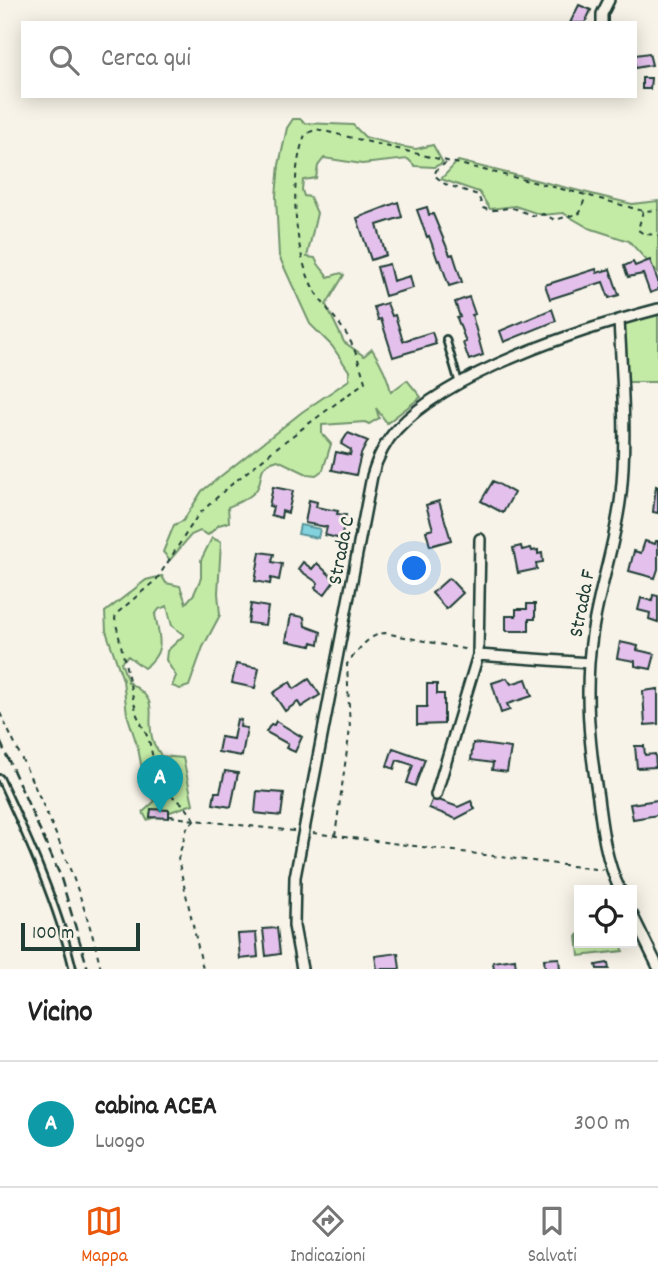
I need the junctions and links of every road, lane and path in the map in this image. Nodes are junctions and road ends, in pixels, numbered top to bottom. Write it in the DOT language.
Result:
graph roads {
  1 [pos="609,0"];
  2 [pos="602,21"];
  3 [pos="447,163"];
  4 [pos="587,195"];
  5 [pos="658,210"];
  6 [pos="643,211"];
  7 [pos="658,235"];
  8 [pos="658,309"];
  9 [pos="619,320"];
  10 [pos="446,339"];
  11 [pos="459,384"];
  12 [pos="480,539"];
  13 [pos="478,655"];
  14 [pos="589,663"];
  15 [pos="0,713"];
  16 [pos="0,778"];
  17 [pos="436,795"];
  18 [pos="170,816"];
  19 [pos="195,820"];
  20 [pos="304,832"];
  21 [pos="335,836"];
  22 [pos="611,868"];
  23 [pos="618,885"];
  24 [pos="637,924"];
  25 [pos="658,967"];
  26 [pos="73,969"];
  27 [pos="101,969"];
  28 [pos="203,969"];
  29 [pos="302,969"];
  1 -- 2 [label="street"];
  3 -- 4 [label="path"];
  3 -- 4 [label="path"];
  3 -- 19 [label="path"];
  4 -- 6 [label="path"];
  5 -- 6 [label="path"];
  6 -- 7 [label="path"];
  8 -- 9 [label="street, Strada C"];
  9 -- 11 [label="street, Strada C"];
  9 -- 14 [label="street, Strada F"];
  10 -- 11 [label="lane"];
  11 -- 20 [label="street, Strada C"];
  12 -- 13 [label="street"];
  13 -- 14 [label="street"];
  13 -- 17 [label="street"];
  13 -- 21 [label="path"];
  14 -- 22 [label="street, Strada F"];
  15 -- 27 [label="path"];
  16 -- 26 [label="lane"];
  18 -- 19 [label="path"];
  19 -- 20 [label="path"];
  19 -- 28 [label="path"];
  20 -- 21 [label="path"];
  20 -- 29 [label="street, Strada C"];
  21 -- 22 [label="path"];
  22 -- 23 [label="street, Strada F"];
  24 -- 25 [label="street"];
}
